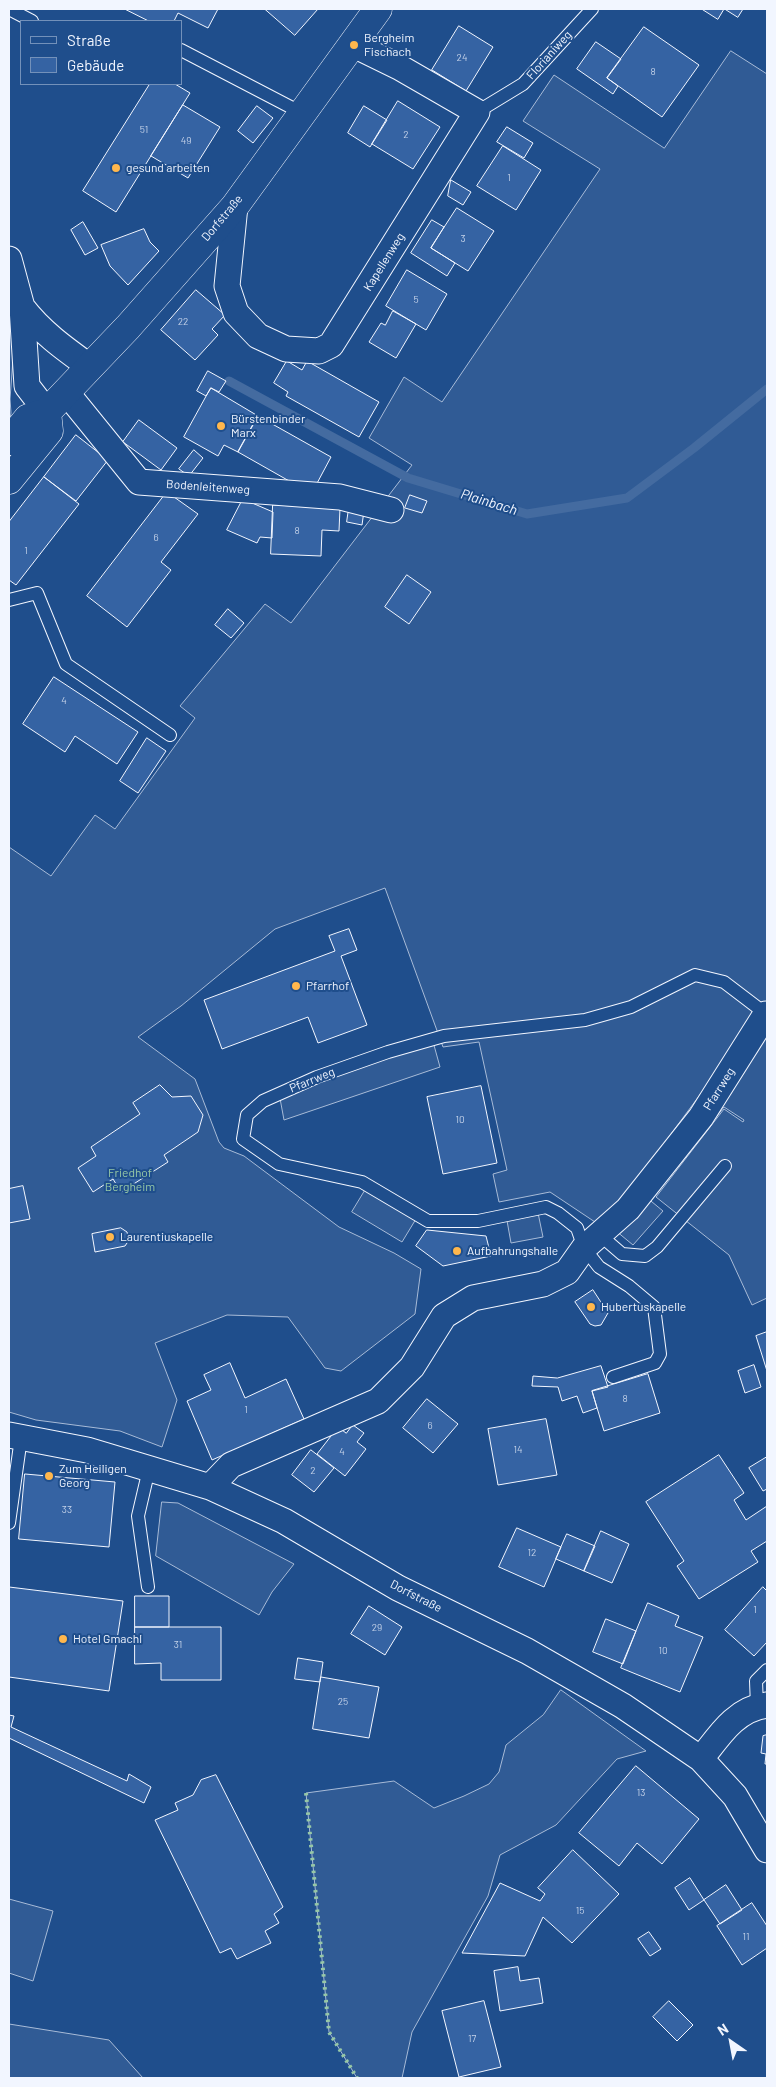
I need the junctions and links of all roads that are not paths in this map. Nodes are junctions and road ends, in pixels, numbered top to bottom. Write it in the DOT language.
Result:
graph roads {
  1 [pos="9,9"];
  2 [pos="378,9"];
  3 [pos="592,9"];
  4 [pos="30,20"];
  5 [pos="354,45"];
  6 [pos="182,51"];
  7 [pos="477,112"];
  8 [pos="302,113"];
  9 [pos="234,206"];
  10 [pos="9,259"];
  11 [pos="22,307"];
  12 [pos="90,367"];
  13 [pos="66,392"];
  14 [pos="47,412"];
  15 [pos="9,441"];
  16 [pos="9,480"];
  17 [pos="391,510"];
  18 [pos="9,600"];
  19 [pos="170,735"];
  20 [pos="767,1013"];
  21 [pos="725,1166"];
  22 [pos="592,1242"];
  23 [pos="613,1377"];
  24 [pos="15,1436"];
  25 [pos="149,1469"];
  26 [pos="210,1487"];
  27 [pos="9,1522"];
  28 [pos="148,1587"];
  29 [pos="767,1670"];
  30 [pos="762,1706"];
  31 [pos="701,1759"];
  32 [pos="767,1850"];
  1 -- 4 [label="lane"];
  2 -- 5 [label="main road, Dorfstraße"];
  3 -- 7 [label="lane, Florianiweg"];
  5 -- 7 [label="street"];
  5 -- 8 [label="main road, Dorfstraße"];
  6 -- 8 [label="lane"];
  7 -- 9 [label="street, Kapellenweg"];
  8 -- 9 [label="main road, Dorfstraße"];
  9 -- 12 [label="main road, Dorfstraße"];
  10 -- 11 [label="street"];
  11 -- 12 [label="street"];
  11 -- 14 [label="street"];
  12 -- 13 [label="main road, Dorfstraße"];
  13 -- 14 [label="main road, Dorfstraße"];
  13 -- 17 [label="street, Bodenleitenweg"];
  14 -- 15 [label="main road, Dorfstraße"];
  14 -- 16 [label="main road"];
  18 -- 19 [label="lane"];
  20 -- 22 [label="street, Pfarrweg"];
  20 -- 22 [label="lane, Pfarrweg"];
  21 -- 22 [label="lane"];
  22 -- 23 [label="lane"];
  22 -- 26 [label="street, Pfarrweg"];
  24 -- 25 [label="street, Dorfstraße"];
  24 -- 27 [label="lane"];
  25 -- 26 [label="street, Dorfstraße"];
  25 -- 28 [label="lane"];
  26 -- 31 [label="street, Dorfstraße"];
  29 -- 30 [label="lane"];
  30 -- 31 [label="street"];
  31 -- 32 [label="street, Dorfstraße"];
}
